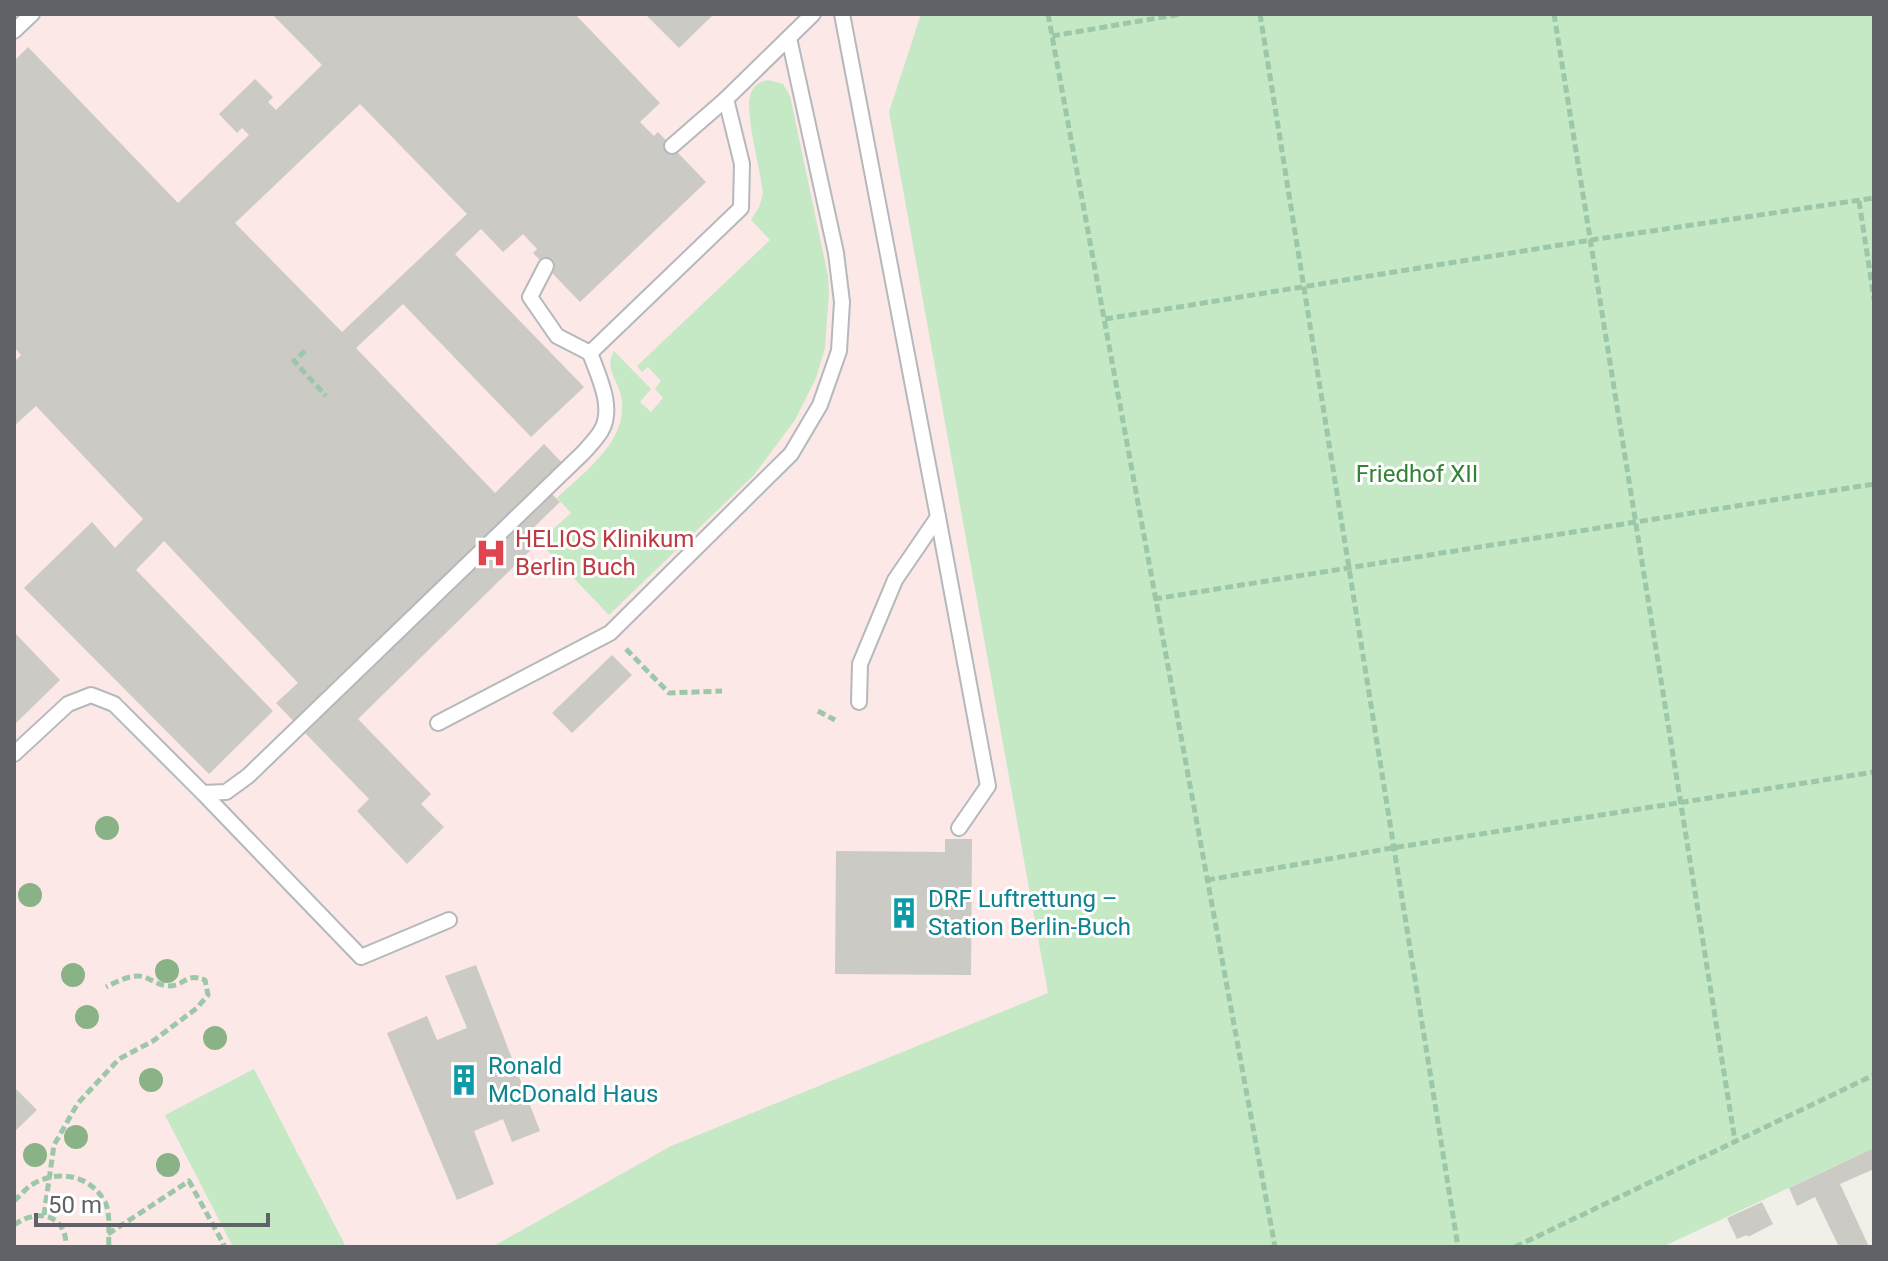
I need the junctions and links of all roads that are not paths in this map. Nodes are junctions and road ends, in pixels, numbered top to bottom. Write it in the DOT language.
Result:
graph roads {
  1 [pos="32,14"];
  2 [pos="813,14"];
  3 [pos="842,14"];
  4 [pos="14,31"];
  5 [pos="789,38"];
  6 [pos="726,99"];
  7 [pos="672,146"];
  8 [pos="546,266"];
  9 [pos="590,353"];
  10 [pos="938,517"];
  11 [pos="859,702"];
  12 [pos="438,723"];
  13 [pos="14,754"];
  14 [pos="203,793"];
  15 [pos="959,828"];
  16 [pos="449,920"];
  1 -- 4 [label="lane"];
  2 -- 5 [label="lane"];
  3 -- 10 [label="lane"];
  5 -- 6 [label="lane"];
  5 -- 12 [label="lane"];
  6 -- 7 [label="lane"];
  6 -- 9 [label="lane"];
  8 -- 9 [label="lane"];
  9 -- 14 [label="lane"];
  10 -- 11 [label="lane"];
  10 -- 15 [label="lane"];
  13 -- 14 [label="lane"];
  14 -- 16 [label="lane"];
}
